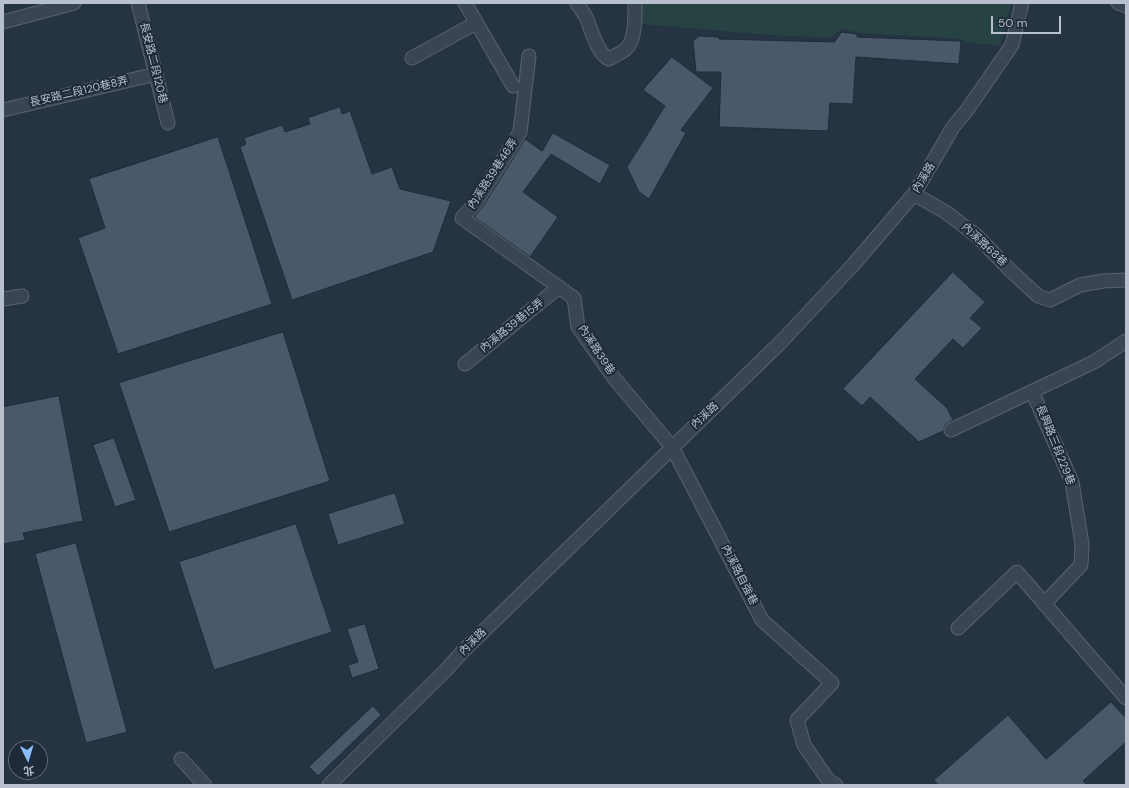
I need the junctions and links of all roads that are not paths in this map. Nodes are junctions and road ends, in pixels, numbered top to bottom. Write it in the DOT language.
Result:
graph roads {
  1 [pos="74,3"];
  2 [pos="138,3"];
  3 [pos="465,3"];
  4 [pos="577,3"];
  5 [pos="635,3"];
  6 [pos="1022,3"];
  7 [pos="1118,3"];
  8 [pos="1126,6"];
  9 [pos="3,22"];
  10 [pos="476,23"];
  11 [pos="529,56"];
  12 [pos="412,58"];
  13 [pos="156,74"];
  14 [pos="512,86"];
  15 [pos="3,110"];
  16 [pos="168,123"];
  17 [pos="914,194"];
  18 [pos="462,218"];
  19 [pos="1126,280"];
  20 [pos="559,287"];
  21 [pos="22,296"];
  22 [pos="3,299"];
  23 [pos="1126,341"];
  24 [pos="465,364"];
  25 [pos="1032,391"];
  26 [pos="951,430"];
  27 [pos="672,447"];
  28 [pos="1044,604"];
  29 [pos="958,628"];
  30 [pos="1126,698"];
  31 [pos="181,759"];
  32 [pos="205,785"];
  33 [pos="329,785"];
  34 [pos="836,785"];
  1 -- 9 [label="street"];
  2 -- 13 [label="street, 長安路二段120巷"];
  3 -- 10 [label="street"];
  4 -- 5 [label="street"];
  6 -- 17 [label="street, 內溪路"];
  7 -- 8 [label="street"];
  10 -- 12 [label="street"];
  10 -- 14 [label="street"];
  11 -- 18 [label="street, 內溪路39巷46弄"];
  13 -- 15 [label="street, 長安路二段120巷8弄"];
  13 -- 16 [label="street, 長安路二段120巷"];
  17 -- 19 [label="street, 內溪路68巷"];
  17 -- 27 [label="street, 內溪路"];
  18 -- 20 [label="street, 內溪路39巷"];
  20 -- 24 [label="street, 內溪路39巷15弄"];
  20 -- 27 [label="street, 內溪路39巷"];
  21 -- 22 [label="street"];
  23 -- 25 [label="street"];
  25 -- 26 [label="street"];
  25 -- 28 [label="street, 長興路三段229巷"];
  27 -- 33 [label="street, 內溪路"];
  27 -- 34 [label="street, 內溪路自強巷"];
  28 -- 29 [label="street"];
  28 -- 30 [label="street"];
  31 -- 32 [label="street"];
}
